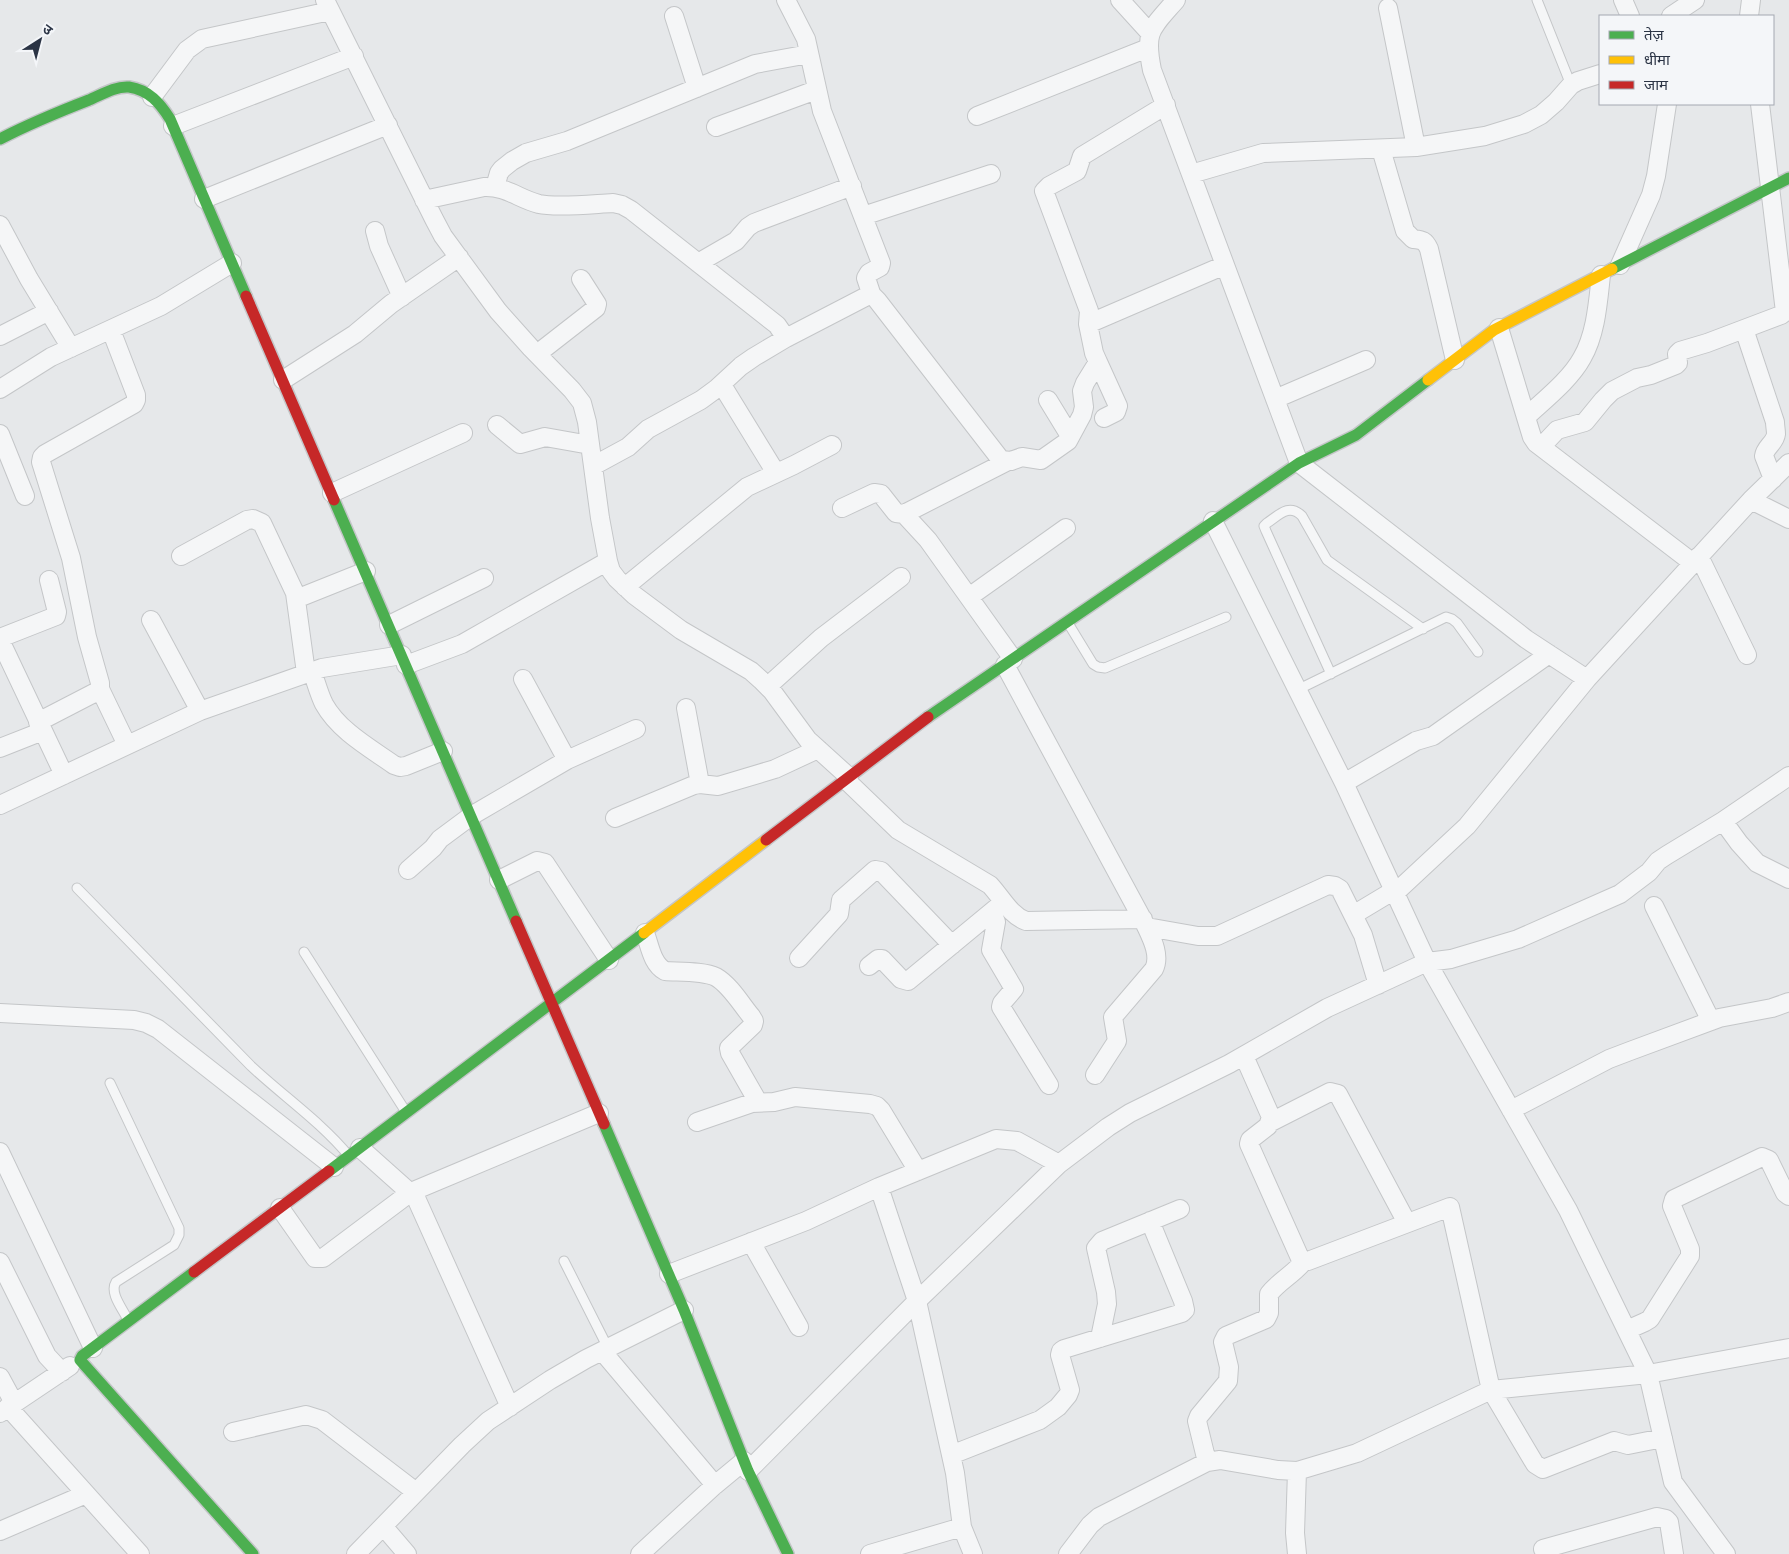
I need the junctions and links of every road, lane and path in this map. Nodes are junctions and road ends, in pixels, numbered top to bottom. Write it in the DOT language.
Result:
graph roads {
  1 [pos="786,0"];
  2 [pos="1120,0"];
  3 [pos="1176,0"];
  4 [pos="1537,0"];
  5 [pos="1623,0"];
  6 [pos="1695,0"];
  7 [pos="1751,0"];
  8 [pos="327,5"];
  9 [pos="1388,8"];
  10 [pos="1630,15"];
  11 [pos="1673,15"];
  12 [pos="1749,15"];
  13 [pos="674,16"];
  14 [pos="1149,40"];
  15 [pos="809,54"];
  16 [pos="354,56"];
  17 [pos="1599,74"];
  18 [pos="1571,86"];
  19 [pos="697,88"];
  20 [pos="816,90"];
  21 [pos="152,97"];
  22 [pos="1667,105"];
  23 [pos="1760,105"];
  24 [pos="1166,106"];
  25 [pos="978,116"];
  26 [pos="388,125"];
  27 [pos="173,126"];
  28 [pos="716,127"];
  29 [pos="0,139"];
  30 [pos="1416,147"];
  31 [pos="1381,149"];
  32 [pos="991,174"];
  33 [pos="1191,174"];
  34 [pos="1789,178"];
  35 [pos="852,186"];
  36 [pos="496,187"];
  37 [pos="1771,187"];
  38 [pos="204,198"];
  39 [pos="424,200"];
  40 [pos="863,216"];
  41 [pos="0,225"];
  42 [pos="375,232"];
  43 [pos="459,257"];
  44 [pos="232,263"];
  45 [pos="698,263"];
  46 [pos="1225,265"];
  47 [pos="1620,265"];
  48 [pos="1601,275"];
  49 [pos="581,279"];
  50 [pos="1786,284"];
  51 [pos="872,296"];
  52 [pos="402,297"];
  53 [pos="48,311"];
  54 [pos="1088,324"];
  55 [pos="1499,328"];
  56 [pos="1744,329"];
  57 [pos="111,330"];
  58 [pos="0,336"];
  59 [pos="786,338"];
  60 [pos="71,348"];
  61 [pos="537,354"];
  62 [pos="1366,360"];
  63 [pos="1455,360"];
  64 [pos="1098,362"];
  65 [pos="283,380"];
  66 [pos="722,384"];
  67 [pos="0,389"];
  68 [pos="1275,399"];
  69 [pos="1048,400"];
  70 [pos="1526,417"];
  71 [pos="1104,418"];
  72 [pos="497,425"];
  73 [pos="463,433"];
  74 [pos="0,434"];
  75 [pos="1070,436"];
  76 [pos="590,445"];
  77 [pos="832,445"];
  78 [pos="1541,447"];
  79 [pos="1006,462"];
  80 [pos="1299,463"];
  81 [pos="1789,463"];
  82 [pos="593,466"];
  83 [pos="776,473"];
  84 [pos="1773,479"];
  85 [pos="332,492"];
  86 [pos="25,496"];
  87 [pos="1752,500"];
  88 [pos="842,508"];
  89 [pos="904,514"];
  90 [pos="1789,519"];
  91 [pos="1214,521"];
  92 [pos="1066,528"];
  93 [pos="181,556"];
  94 [pos="1696,560"];
  95 [pos="608,561"];
  96 [pos="366,571"];
  97 [pos="484,578"];
  98 [pos="901,578"];
  99 [pos="49,580"];
  100 [pos="625,587"];
  101 [pos="968,596"];
  102 [pos="296,599"];
  103 [pos="1226,617"];
  104 [pos="151,620"];
  105 [pos="1067,622"];
  106 [pos="389,624"];
  107 [pos="1423,629"];
  108 [pos="0,639"];
  109 [pos="1478,652"];
  110 [pos="1549,654"];
  111 [pos="1747,655"];
  112 [pos="404,660"];
  113 [pos="1009,662"];
  114 [pos="309,672"];
  115 [pos="1331,674"];
  116 [pos="1586,679"];
  117 [pos="523,680"];
  118 [pos="768,686"];
  119 [pos="100,689"];
  120 [pos="1298,690"];
  121 [pos="686,708"];
  122 [pos="200,711"];
  123 [pos="41,726"];
  124 [pos="636,729"];
  125 [pos="127,745"];
  126 [pos="0,748"];
  127 [pos="818,749"];
  128 [pos="443,752"];
  129 [pos="567,760"];
  130 [pos="64,775"];
  131 [pos="1789,776"];
  132 [pos="847,778"];
  133 [pos="1344,783"];
  134 [pos="700,784"];
  135 [pos="0,805"];
  136 [pos="471,816"];
  137 [pos="615,818"];
  138 [pos="1723,821"];
  139 [pos="408,870"];
  140 [pos="1789,879"];
  141 [pos="499,880"];
  142 [pos="76,888"];
  143 [pos="1393,892"];
  144 [pos="1654,906"];
  145 [pos="998,907"];
  146 [pos="1354,915"];
  147 [pos="1145,923"];
  148 [pos="645,933"];
  149 [pos="952,945"];
  150 [pos="304,952"];
  151 [pos="799,958"];
  152 [pos="610,960"];
  153 [pos="1427,962"];
  154 [pos="869,966"];
  155 [pos="1378,985"];
  156 [pos="1789,1002"];
  157 [pos="552,1004"];
  158 [pos="0,1013"];
  159 [pos="1712,1021"];
  160 [pos="1244,1056"];
  161 [pos="1095,1075"];
  162 [pos="110,1083"];
  163 [pos="1049,1085"];
  164 [pos="758,1102"];
  165 [pos="1511,1110"];
  166 [pos="406,1113"];
  167 [pos="600,1113"];
  168 [pos="696,1122"];
  169 [pos="1271,1122"];
  170 [pos="0,1152"];
  171 [pos="354,1152"];
  172 [pos="1059,1164"];
  173 [pos="334,1167"];
  174 [pos="918,1171"];
  175 [pos="879,1187"];
  176 [pos="411,1192"];
  177 [pos="1789,1196"];
  178 [pos="280,1208"];
  179 [pos="1180,1209"];
  180 [pos="1150,1222"];
  181 [pos="1407,1223"];
  182 [pos="751,1242"];
  183 [pos="564,1261"];
  184 [pos="1304,1261"];
  185 [pos="0,1262"];
  186 [pos="669,1274"];
  187 [pos="916,1301"];
  188 [pos="684,1310"];
  189 [pos="129,1321"];
  190 [pos="799,1327"];
  191 [pos="1627,1330"];
  192 [pos="1100,1338"];
  193 [pos="93,1348"];
  194 [pos="1789,1348"];
  195 [pos="605,1349"];
  196 [pos="80,1360"];
  197 [pos="62,1372"];
  198 [pos="1648,1374"];
  199 [pos="0,1377"];
  200 [pos="1491,1390"];
  201 [pos="510,1407"];
  202 [pos="7,1408"];
  203 [pos="234,1432"];
  204 [pos="1663,1438"];
  205 [pos="951,1455"];
  206 [pos="1207,1462"];
  207 [pos="746,1466"];
  208 [pos="1296,1471"];
  209 [pos="715,1485"];
  210 [pos="416,1492"];
  211 [pos="86,1494"];
  212 [pos="383,1526"];
  213 [pos="962,1527"];
  214 [pos="0,1531"];
  215 [pos="1543,1549"];
  216 [pos="140,1554"];
  217 [pos="253,1554"];
  218 [pos="356,1554"];
  219 [pos="407,1554"];
  220 [pos="640,1554"];
  221 [pos="788,1554"];
  222 [pos="870,1554"];
  223 [pos="973,1554"];
  224 [pos="1068,1554"];
  225 [pos="1297,1554"];
  226 [pos="1674,1554"];
  227 [pos="1726,1554"];
  1 -- 15 [label="street"];
  2 -- 14 [label="street"];
  3 -- 14 [label="street"];
  4 -- 18 [label="lane"];
  5 -- 10 [label="street"];
  6 -- 11 [label="street"];
  7 -- 12 [label="street"];
  8 -- 16 [label="street"];
  8 -- 21 [label="street"];
  9 -- 30 [label="street"];
  13 -- 19 [label="street"];
  14 -- 24 [label="street"];
  14 -- 25 [label="street"];
  15 -- 19 [label="street"];
  15 -- 20 [label="street"];
  16 -- 26 [label="street"];
  16 -- 27 [label="street"];
  17 -- 18 [label="street"];
  18 -- 30 [label="street"];
  19 -- 36 [label="street"];
  20 -- 28 [label="street"];
  20 -- 35 [label="street"];
  21 -- 27 [label="main road"];
  21 -- 29 [label="main road"];
  22 -- 47 [label="street"];
  23 -- 37 [label="street"];
  24 -- 33 [label="street"];
  24 -- 54 [label="street"];
  26 -- 38 [label="street"];
  26 -- 39 [label="street"];
  27 -- 38 [label="main road"];
  30 -- 31 [label="street"];
  31 -- 33 [label="street"];
  31 -- 63 [label="street"];
  32 -- 40 [label="street"];
  33 -- 46 [label="street"];
  34 -- 37 [label="main road"];
  35 -- 40 [label="street"];
  35 -- 45 [label="street"];
  36 -- 39 [label="street"];
  36 -- 45 [label="street"];
  37 -- 47 [label="main road"];
  37 -- 50 [label="street"];
  38 -- 44 [label="main road"];
  39 -- 43 [label="street"];
  40 -- 51 [label="street"];
  41 -- 53 [label="street"];
  42 -- 52 [label="street"];
  43 -- 52 [label="street"];
  43 -- 61 [label="street"];
  44 -- 57 [label="street"];
  44 -- 65 [label="main road"];
  45 -- 59 [label="street"];
  46 -- 54 [label="street"];
  46 -- 68 [label="street"];
  47 -- 48 [label="main road"];
  48 -- 55 [label="main road"];
  48 -- 70 [label="street"];
  49 -- 61 [label="street"];
  50 -- 56 [label="street"];
  51 -- 59 [label="street"];
  51 -- 79 [label="street"];
  52 -- 65 [label="street"];
  53 -- 58 [label="street"];
  53 -- 60 [label="street"];
  54 -- 64 [label="street"];
  55 -- 63 [label="main road"];
  55 -- 70 [label="street"];
  56 -- 78 [label="street"];
  56 -- 84 [label="street"];
  57 -- 60 [label="street"];
  57 -- 119 [label="street"];
  59 -- 66 [label="street"];
  60 -- 67 [label="street"];
  61 -- 76 [label="street"];
  62 -- 68 [label="street"];
  63 -- 80 [label="main road"];
  64 -- 71 [label="street"];
  64 -- 75 [label="street"];
  65 -- 85 [label="main road"];
  66 -- 82 [label="street"];
  66 -- 83 [label="street"];
  68 -- 80 [label="street"];
  69 -- 75 [label="street"];
  70 -- 78 [label="street"];
  72 -- 76 [label="street"];
  73 -- 85 [label="street"];
  74 -- 86 [label="street"];
  75 -- 79 [label="street"];
  76 -- 82 [label="street"];
  77 -- 83 [label="street"];
  78 -- 94 [label="street"];
  79 -- 89 [label="street"];
  80 -- 91 [label="main road"];
  80 -- 110 [label="street"];
  81 -- 84 [label="street"];
  82 -- 95 [label="street"];
  83 -- 100 [label="street"];
  84 -- 87 [label="street"];
  85 -- 96 [label="main road"];
  87 -- 90 [label="street"];
  87 -- 94 [label="street"];
  88 -- 89 [label="street"];
  89 -- 101 [label="street"];
  91 -- 105 [label="main road"];
  91 -- 120 [label="street"];
  92 -- 101 [label="street"];
  93 -- 102 [label="street"];
  94 -- 111 [label="street"];
  94 -- 116 [label="street"];
  95 -- 100 [label="street"];
  95 -- 112 [label="street"];
  96 -- 102 [label="street"];
  96 -- 106 [label="main road"];
  97 -- 106 [label="street"];
  98 -- 118 [label="street"];
  99 -- 108 [label="street"];
  100 -- 118 [label="street"];
  101 -- 113 [label="street"];
  102 -- 114 [label="street"];
  103 -- 105 [label="lane"];
  104 -- 122 [label="street"];
  105 -- 113 [label="main road"];
  106 -- 112 [label="main road"];
  107 -- 109 [label="lane"];
  107 -- 115 [label="lane"];
  107 -- 115 [label="lane"];
  108 -- 123 [label="street"];
  110 -- 116 [label="street"];
  110 -- 133 [label="street"];
  112 -- 114 [label="street"];
  112 -- 128 [label="main road"];
  113 -- 132 [label="main road"];
  113 -- 147 [label="street"];
  114 -- 122 [label="street"];
  114 -- 128 [label="street"];
  115 -- 120 [label="lane"];
  116 -- 143 [label="street"];
  117 -- 129 [label="street"];
  118 -- 127 [label="street"];
  119 -- 123 [label="street"];
  119 -- 125 [label="street"];
  120 -- 133 [label="street"];
  121 -- 134 [label="street"];
  122 -- 125 [label="street"];
  123 -- 126 [label="street"];
  123 -- 130 [label="street"];
  124 -- 129 [label="street"];
  125 -- 130 [label="street"];
  127 -- 132 [label="street"];
  127 -- 134 [label="street"];
  128 -- 136 [label="main road"];
  129 -- 136 [label="street"];
  130 -- 135 [label="street"];
  131 -- 138 [label="street"];
  132 -- 145 [label="street"];
  132 -- 148 [label="main road"];
  133 -- 143 [label="street"];
  134 -- 137 [label="street"];
  136 -- 139 [label="street"];
  136 -- 141 [label="main road"];
  138 -- 140 [label="street"];
  138 -- 153 [label="street"];
  141 -- 152 [label="street"];
  141 -- 157 [label="main road"];
  142 -- 171 [label="lane"];
  143 -- 146 [label="street"];
  143 -- 153 [label="street"];
  144 -- 159 [label="street"];
  145 -- 147 [label="street"];
  145 -- 149 [label="street"];
  145 -- 163 [label="street"];
  146 -- 147 [label="street"];
  146 -- 155 [label="street"];
  147 -- 161 [label="street"];
  148 -- 152 [label="main road"];
  148 -- 164 [label="street"];
  149 -- 151 [label="street"];
  149 -- 154 [label="street"];
  150 -- 166 [label="lane"];
  152 -- 157 [label="main road"];
  153 -- 155 [label="street"];
  153 -- 165 [label="street"];
  155 -- 160 [label="street"];
  156 -- 159 [label="street"];
  157 -- 166 [label="main road"];
  157 -- 167 [label="main road"];
  158 -- 173 [label="street"];
  159 -- 165 [label="street"];
  160 -- 169 [label="street"];
  160 -- 172 [label="street"];
  162 -- 189 [label="lane"];
  164 -- 168 [label="street"];
  164 -- 174 [label="street"];
  165 -- 191 [label="street"];
  166 -- 171 [label="main road"];
  167 -- 176 [label="street"];
  167 -- 186 [label="main road"];
  169 -- 181 [label="street"];
  169 -- 184 [label="street"];
  170 -- 193 [label="street"];
  171 -- 173 [label="main road"];
  171 -- 176 [label="street"];
  172 -- 174 [label="street"];
  172 -- 187 [label="street"];
  173 -- 178 [label="main road"];
  174 -- 175 [label="street"];
  175 -- 182 [label="street"];
  175 -- 187 [label="street"];
  176 -- 178 [label="street"];
  176 -- 201 [label="street"];
  177 -- 191 [label="street"];
  178 -- 189 [label="main road"];
  179 -- 180 [label="street"];
  180 -- 192 [label="street"];
  180 -- 192 [label="street"];
  181 -- 184 [label="street"];
  181 -- 200 [label="street"];
  182 -- 186 [label="street"];
  182 -- 190 [label="street"];
  183 -- 195 [label="lane"];
  184 -- 206 [label="street"];
  185 -- 197 [label="street"];
  186 -- 188 [label="main road"];
  187 -- 205 [label="street"];
  187 -- 207 [label="street"];
  188 -- 195 [label="street"];
  188 -- 207 [label="main road"];
  189 -- 193 [label="main road"];
  191 -- 198 [label="street"];
  192 -- 205 [label="street"];
  193 -- 196 [label="main road"];
  194 -- 198 [label="street"];
  195 -- 201 [label="street"];
  195 -- 209 [label="street"];
  196 -- 197 [label="street"];
  196 -- 217 [label="main road"];
  197 -- 202 [label="street"];
  198 -- 200 [label="street"];
  198 -- 204 [label="street"];
  199 -- 202 [label="street"];
  200 -- 204 [label="street"];
  200 -- 208 [label="street"];
  201 -- 210 [label="street"];
  202 -- 211 [label="street"];
  203 -- 210 [label="street"];
  204 -- 227 [label="street"];
  205 -- 213 [label="street"];
  206 -- 208 [label="street"];
  206 -- 224 [label="street"];
  207 -- 209 [label="street"];
  207 -- 221 [label="main road"];
  208 -- 225 [label="street"];
  209 -- 220 [label="street"];
  210 -- 212 [label="street"];
  211 -- 214 [label="street"];
  211 -- 216 [label="street"];
  212 -- 218 [label="street"];
  212 -- 219 [label="street"];
  213 -- 222 [label="street"];
  213 -- 223 [label="street"];
  215 -- 226 [label="street"];
}
